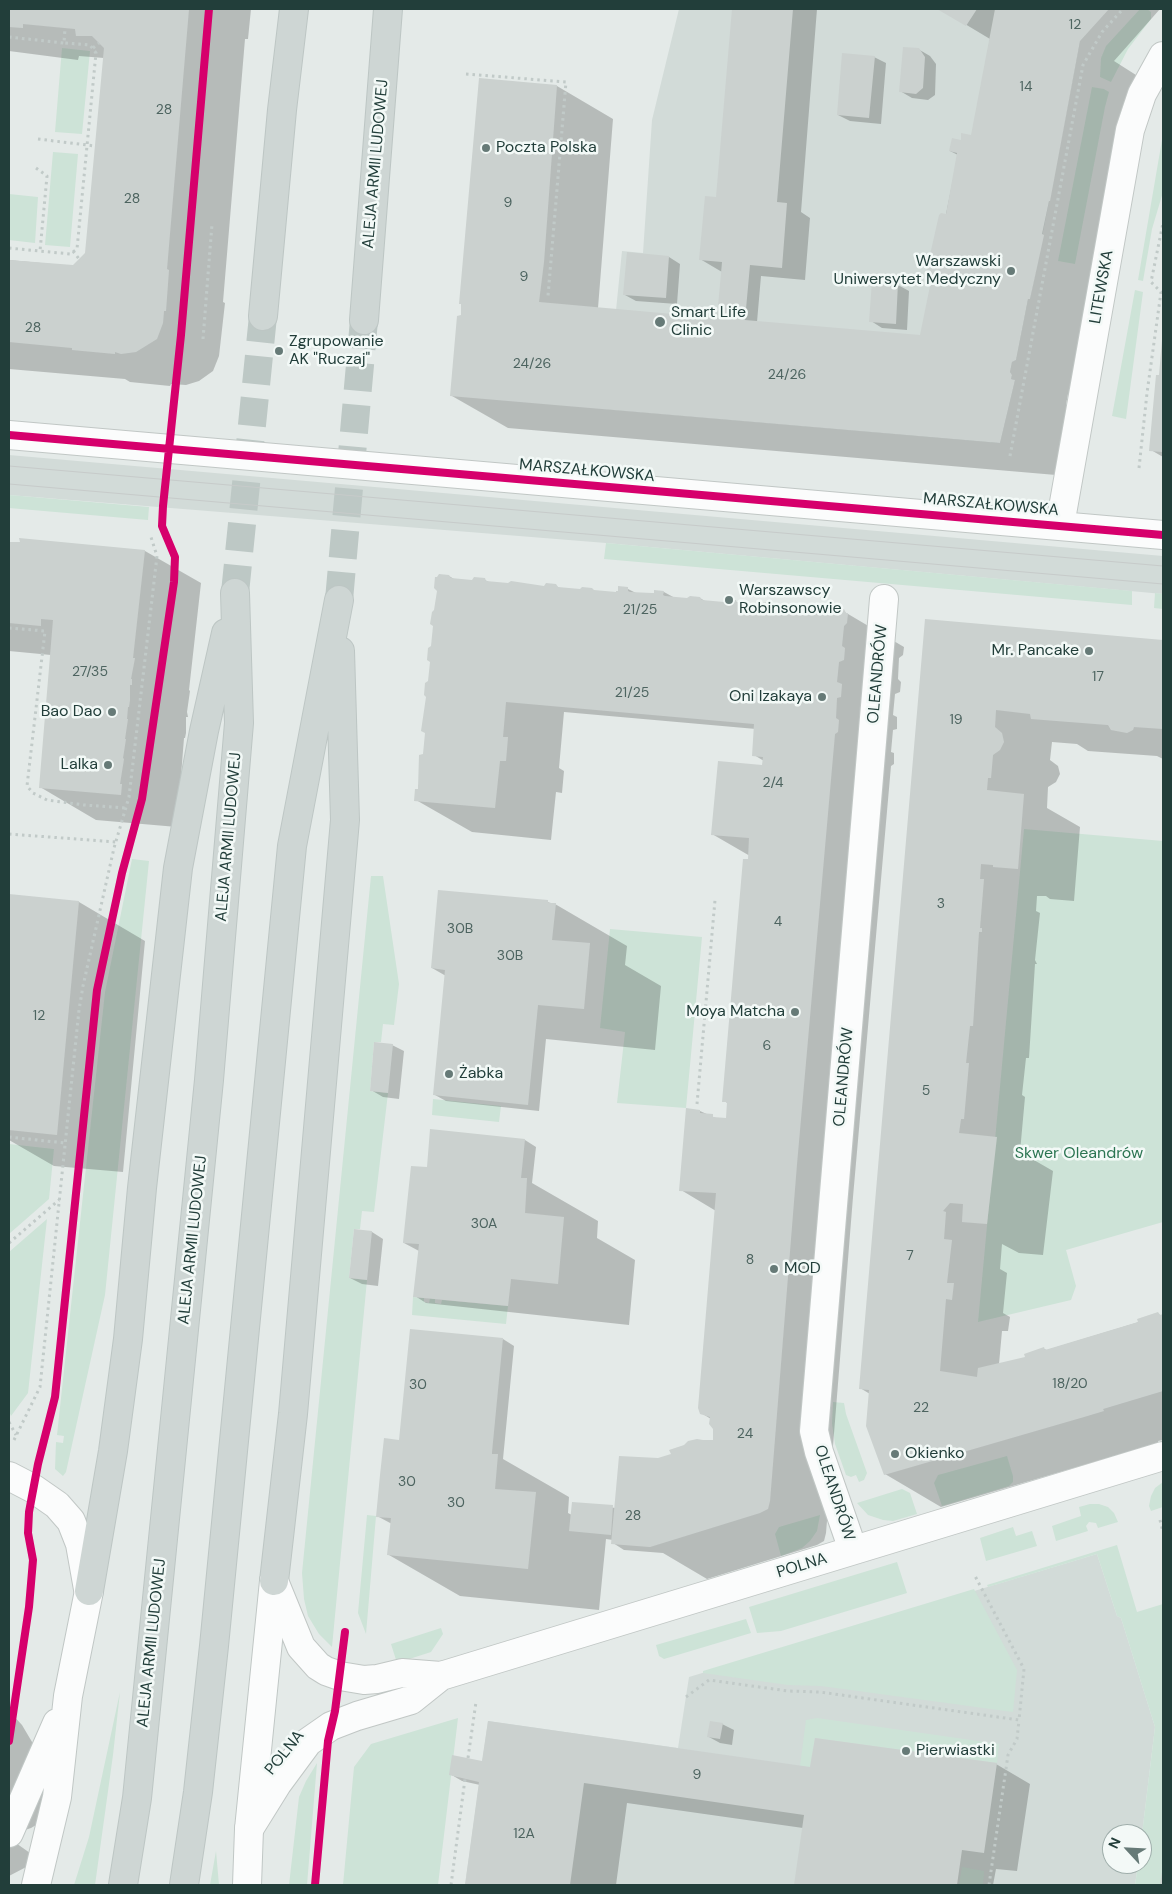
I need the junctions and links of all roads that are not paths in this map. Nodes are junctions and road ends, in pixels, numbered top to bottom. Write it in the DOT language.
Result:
graph roads {
  1 [pos="294,9"];
  2 [pos="388,9"];
  3 [pos="1163,56"];
  4 [pos="263,316"];
  5 [pos="364,320"];
  6 [pos="9,435"];
  7 [pos="1060,525"];
  8 [pos="1163,535"];
  9 [pos="884,599"];
  10 [pos="1163,1456"];
  11 [pos="9,1476"];
  12 [pos="852,1550"];
  13 [pos="274,1581"];
  14 [pos="89,1591"];
  15 [pos="441,1676"];
  16 [pos="68,1696"];
  17 [pos="249,1829"];
  18 [pos="9,1833"];
  19 [pos="36,1885"];
  20 [pos="123,1885"];
  21 [pos="184,1885"];
  22 [pos="247,1885"];
  1 -- 4 [label="main road"];
  2 -- 5 [label="main road, ALEJA ARMII LUDOWEJ"];
  3 -- 7 [label="street, LITEWSKA"];
  6 -- 7 [label="street, MARSZAŁKOWSKA"];
  7 -- 8 [label="street, MARSZAŁKOWSKA"];
  9 -- 12 [label="street, OLEANDRÓW"];
  10 -- 12 [label="street, POLNA"];
  11 -- 14 [label="street"];
  12 -- 15 [label="street, POLNA"];
  13 -- 15 [label="street, POLNA"];
  13 -- 17 [label="street"];
  13 -- 21 [label="main road"];
  14 -- 16 [label="street"];
  14 -- 20 [label="main road, ALEJA ARMII LUDOWEJ"];
  15 -- 17 [label="street, POLNA"];
  16 -- 18 [label="street"];
  16 -- 19 [label="street"];
  17 -- 22 [label="street"];
}
